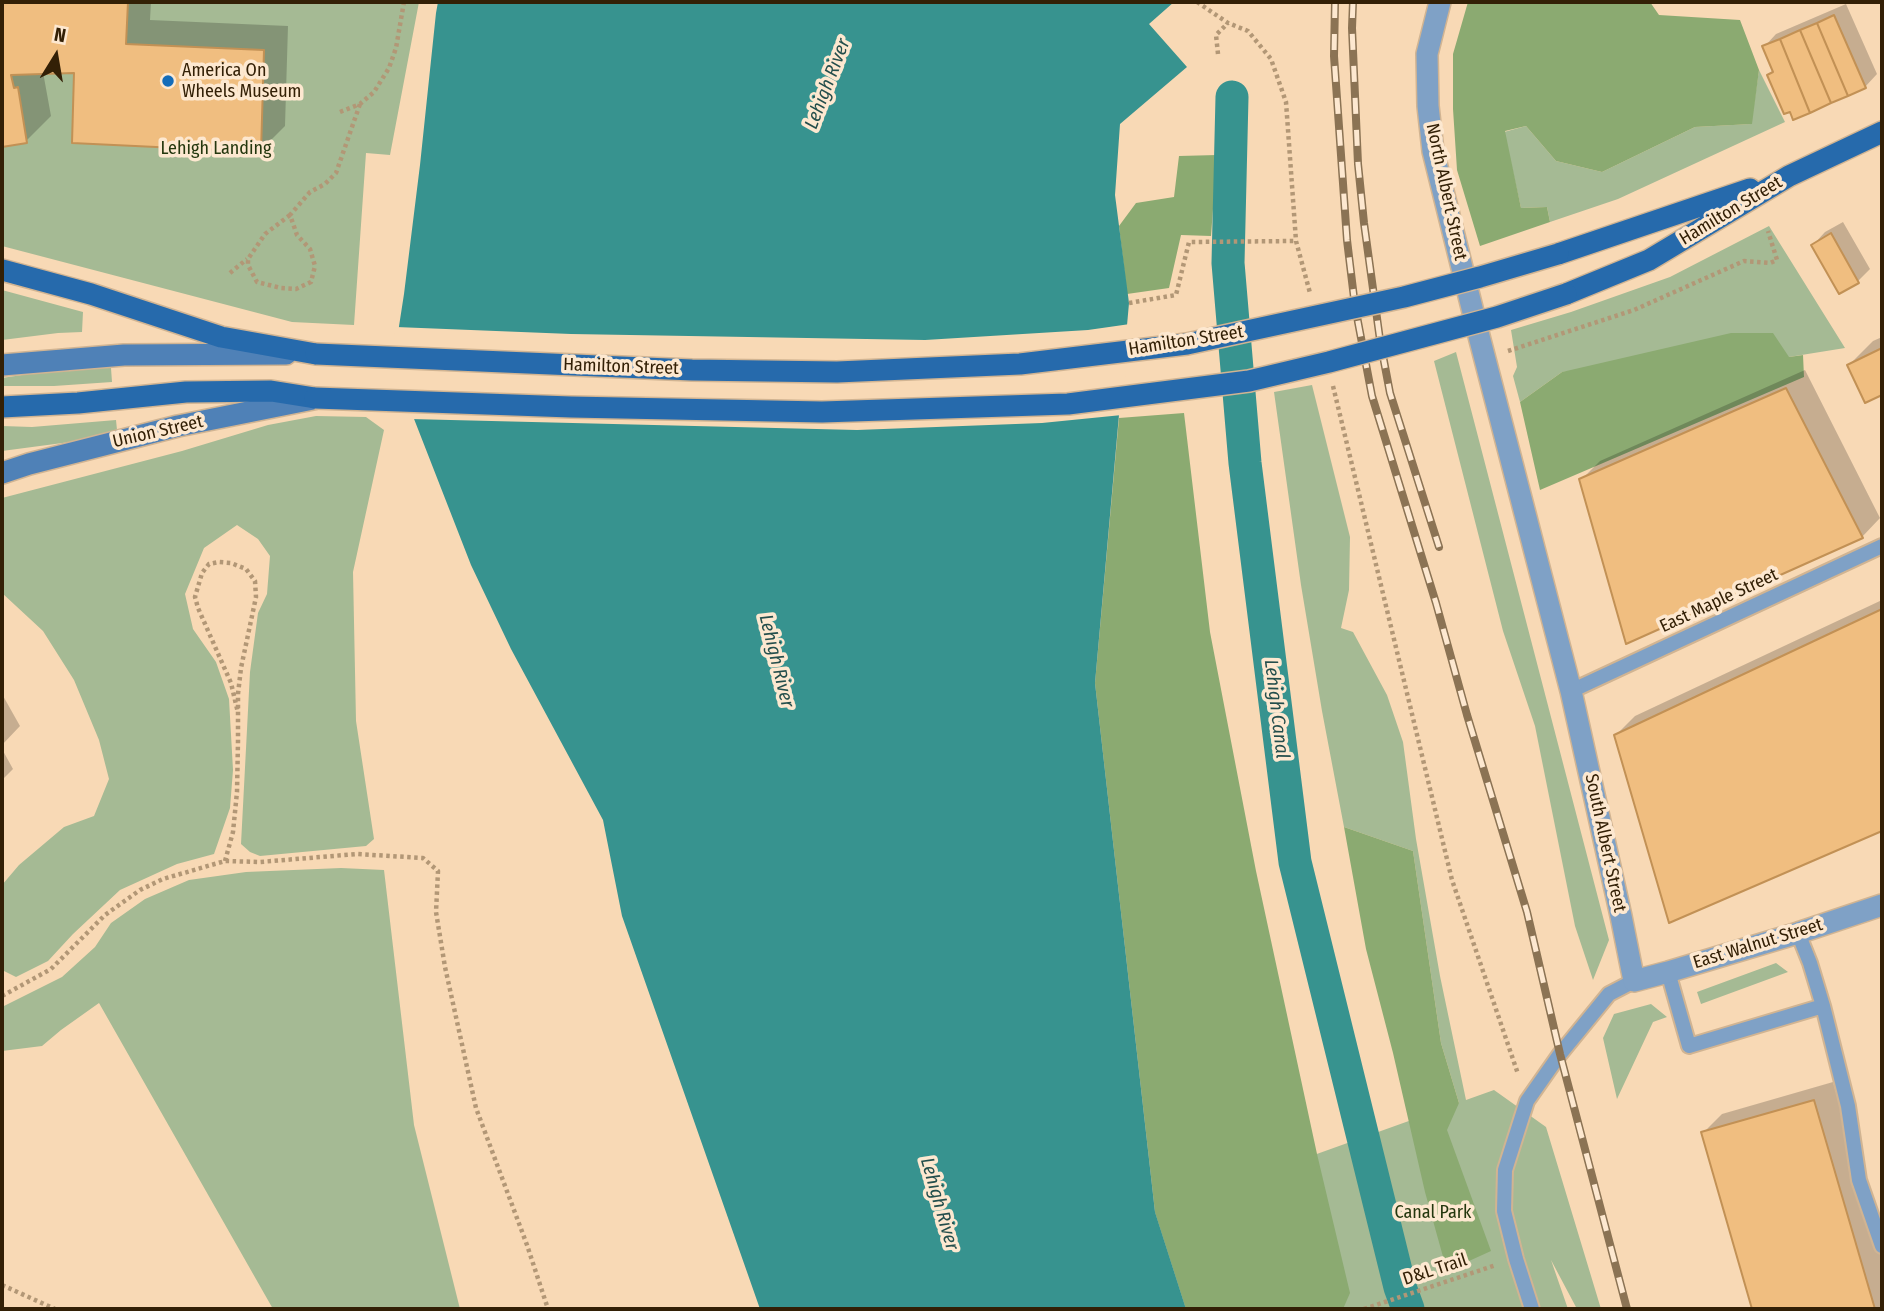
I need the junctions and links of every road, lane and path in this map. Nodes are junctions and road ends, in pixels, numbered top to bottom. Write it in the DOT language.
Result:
graph roads {
  1 [pos="404,2"];
  2 [pos="1197,2"];
  3 [pos="1440,2"];
  4 [pos="1228,23"];
  5 [pos="1218,54"];
  6 [pos="360,104"];
  7 [pos="340,112"];
  8 [pos="1882,132"];
  9 [pos="1789,176"];
  10 [pos="290,215"];
  11 [pos="1768,231"];
  12 [pos="1297,241"];
  13 [pos="248,259"];
  14 [pos="2,270"];
  15 [pos="230,273"];
  16 [pos="1129,303"];
  17 [pos="1312,304"];
  18 [pos="1482,349"];
  19 [pos="316,354"];
  20 [pos="2,365"];
  21 [pos="1331,381"];
  22 [pos="315,398"];
  23 [pos="2,407"];
  24 [pos="2,473"];
  25 [pos="1882,546"];
  26 [pos="1571,691"];
  27 [pos="238,713"];
  28 [pos="225,861"];
  29 [pos="1882,905"];
  30 [pos="1798,933"];
  31 [pos="1668,972"];
  32 [pos="1634,981"];
  33 [pos="2,996"];
  34 [pos="1823,1006"];
  35 [pos="1527,1101"];
  36 [pos="1882,1246"];
  37 [pos="1516,1259"];
  38 [pos="2,1285"];
  39 [pos="55,1309"];
  40 [pos="548,1309"];
  41 [pos="1364,1309"];
  42 [pos="1532,1309"];
  1 -- 6 [label="path"];
  2 -- 4 [label="path"];
  3 -- 18 [label="street, North Albert Street"];
  4 -- 5 [label="path"];
  4 -- 12 [label="path"];
  6 -- 7 [label="path"];
  6 -- 10 [label="path"];
  8 -- 9 [label="main road"];
  9 -- 19 [label="main road, Hamilton Street, bridge"];
  9 -- 22 [label="main road, Hamilton Street, bridge"];
  10 -- 13 [label="path"];
  10 -- 13 [label="path"];
  11 -- 18 [label="path"];
  12 -- 16 [label="path"];
  12 -- 17 [label="path"];
  13 -- 15 [label="path"];
  14 -- 19 [label="main road, Hamilton Street"];
  18 -- 26 [label="street, South Albert Street"];
  19 -- 20 [label="main road"];
  21 -- 35 [label="path"];
  22 -- 23 [label="main road, Hamilton Street"];
  22 -- 24 [label="main road, Union Street"];
  25 -- 26 [label="lane, East Maple Street"];
  26 -- 32 [label="street, South Albert Street"];
  27 -- 27 [label="path"];
  27 -- 28 [label="path"];
  28 -- 33 [label="path"];
  28 -- 40 [label="path"];
  29 -- 30 [label="street, East Walnut Street"];
  30 -- 31 [label="street, East Walnut Street"];
  30 -- 34 [label="lane"];
  31 -- 32 [label="street, East Walnut Street"];
  31 -- 34 [label="lane"];
  32 -- 35 [label="lane"];
  34 -- 36 [label="lane"];
  35 -- 37 [label="lane"];
  37 -- 41 [label="path, D&L Trail"];
  37 -- 42 [label="lane"];
  38 -- 39 [label="path"];
}
